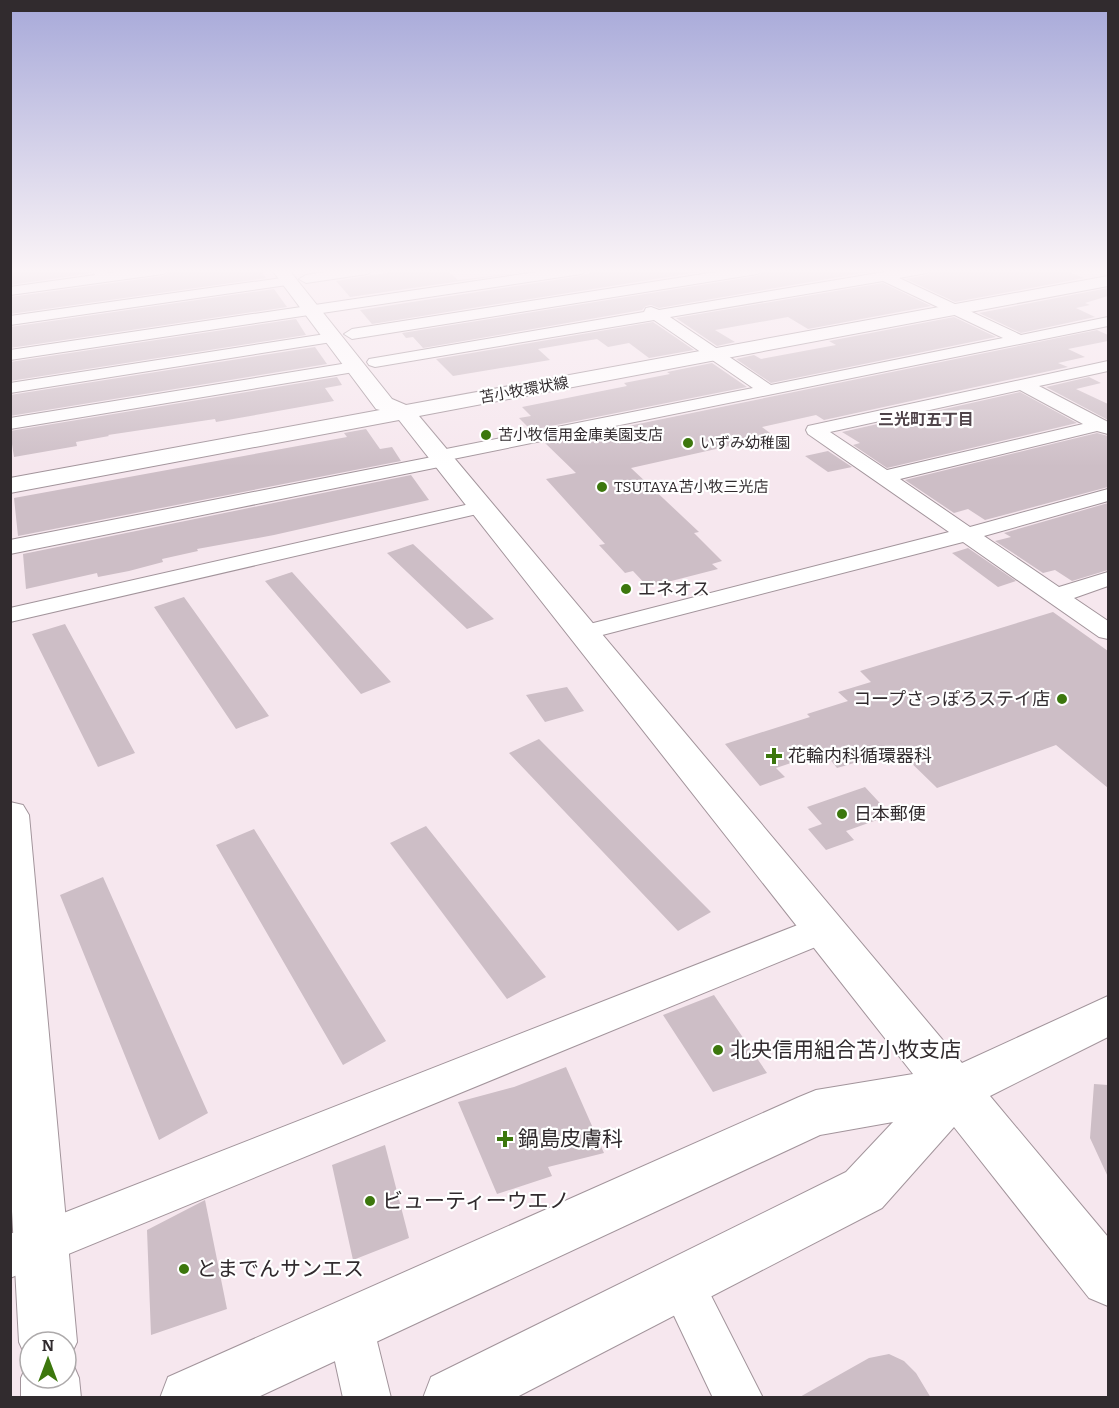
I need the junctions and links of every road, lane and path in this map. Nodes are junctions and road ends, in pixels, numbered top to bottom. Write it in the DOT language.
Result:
graph roads {
  1 [pos="142,336"];
  2 [pos="353,336"];
  3 [pos="533,336"];
  4 [pos="689,336"];
  5 [pos="788,336"];
  6 [pos="1012,336"];
  7 [pos="1042,336"];
  8 [pos="332,338"];
  9 [pos="1021,340"];
  10 [pos="711,350"];
  11 [pos="10,356"];
  12 [pos="375,362"];
  13 [pos="1108,366"];
  14 [pos="354,367"];
  15 [pos="1089,370"];
  16 [pos="1108,380"];
  17 [pos="1023,385"];
  18 [pos="10,388"];
  19 [pos="769,391"];
  20 [pos="397,397"];
  21 [pos="10,424"];
  22 [pos="1104,428"];
  23 [pos="443,458"];
  24 [pos="10,472"];
  25 [pos="884,477"];
  26 [pos="10,486"];
  27 [pos="1108,495"];
  28 [pos="483,507"];
  29 [pos="964,535"];
  30 [pos="10,547"];
  31 [pos="1108,579"];
  32 [pos="1056,596"];
  33 [pos="10,615"];
  34 [pos="1108,632"];
  35 [pos="583,633"];
  36 [pos="10,815"];
  37 [pos="823,929"];
  38 [pos="1108,1016"];
  39 [pos="957,1089"];
  40 [pos="26,1249"];
  41 [pos="1108,1279"];
  42 [pos="680,1282"];
  43 [pos="350,1325"];
  44 [pos="45,1330"];
  45 [pos="189,1398"];
  46 [pos="367,1398"];
  47 [pos="452,1398"];
  48 [pos="740,1398"];
  1 -- 11 [label="street"];
  2 -- 12 [label="street"];
  3 -- 12 [label="street"];
  4 -- 10 [label="street"];
  5 -- 10 [label="street, 苫小牧環状線"];
  6 -- 9 [label="street"];
  7 -- 9 [label="street"];
  8 -- 14 [label="street"];
  8 -- 18 [label="street"];
  9 -- 19 [label="street"];
  10 -- 19 [label="street"];
  10 -- 20 [label="street, 苫小牧環状線"];
  12 -- 20 [label="street"];
  13 -- 15 [label="street"];
  14 -- 20 [label="street"];
  14 -- 21 [label="street"];
  15 -- 16 [label="street"];
  15 -- 17 [label="street"];
  17 -- 22 [label="street"];
  17 -- 25 [label="street"];
  19 -- 23 [label="street"];
  20 -- 23 [label="street"];
  20 -- 24 [label="street, 苫小牧環状線"];
  20 -- 26 [label="street, 苫小牧環状線"];
  22 -- 25 [label="street"];
  23 -- 28 [label="street"];
  23 -- 30 [label="street"];
  25 -- 29 [label="street"];
  27 -- 29 [label="street"];
  28 -- 33 [label="street"];
  28 -- 35 [label="street"];
  29 -- 32 [label="street"];
  29 -- 35 [label="street"];
  31 -- 32 [label="street"];
  32 -- 34 [label="street"];
  35 -- 37 [label="street"];
  36 -- 40 [label="street"];
  37 -- 39 [label="street"];
  37 -- 40 [label="street"];
  38 -- 39 [label="street"];
  39 -- 41 [label="street"];
  39 -- 42 [label="street"];
  39 -- 43 [label="street"];
  40 -- 44 [label="street"];
  42 -- 47 [label="street"];
  42 -- 48 [label="street"];
  43 -- 45 [label="street"];
  43 -- 46 [label="street"];
}
